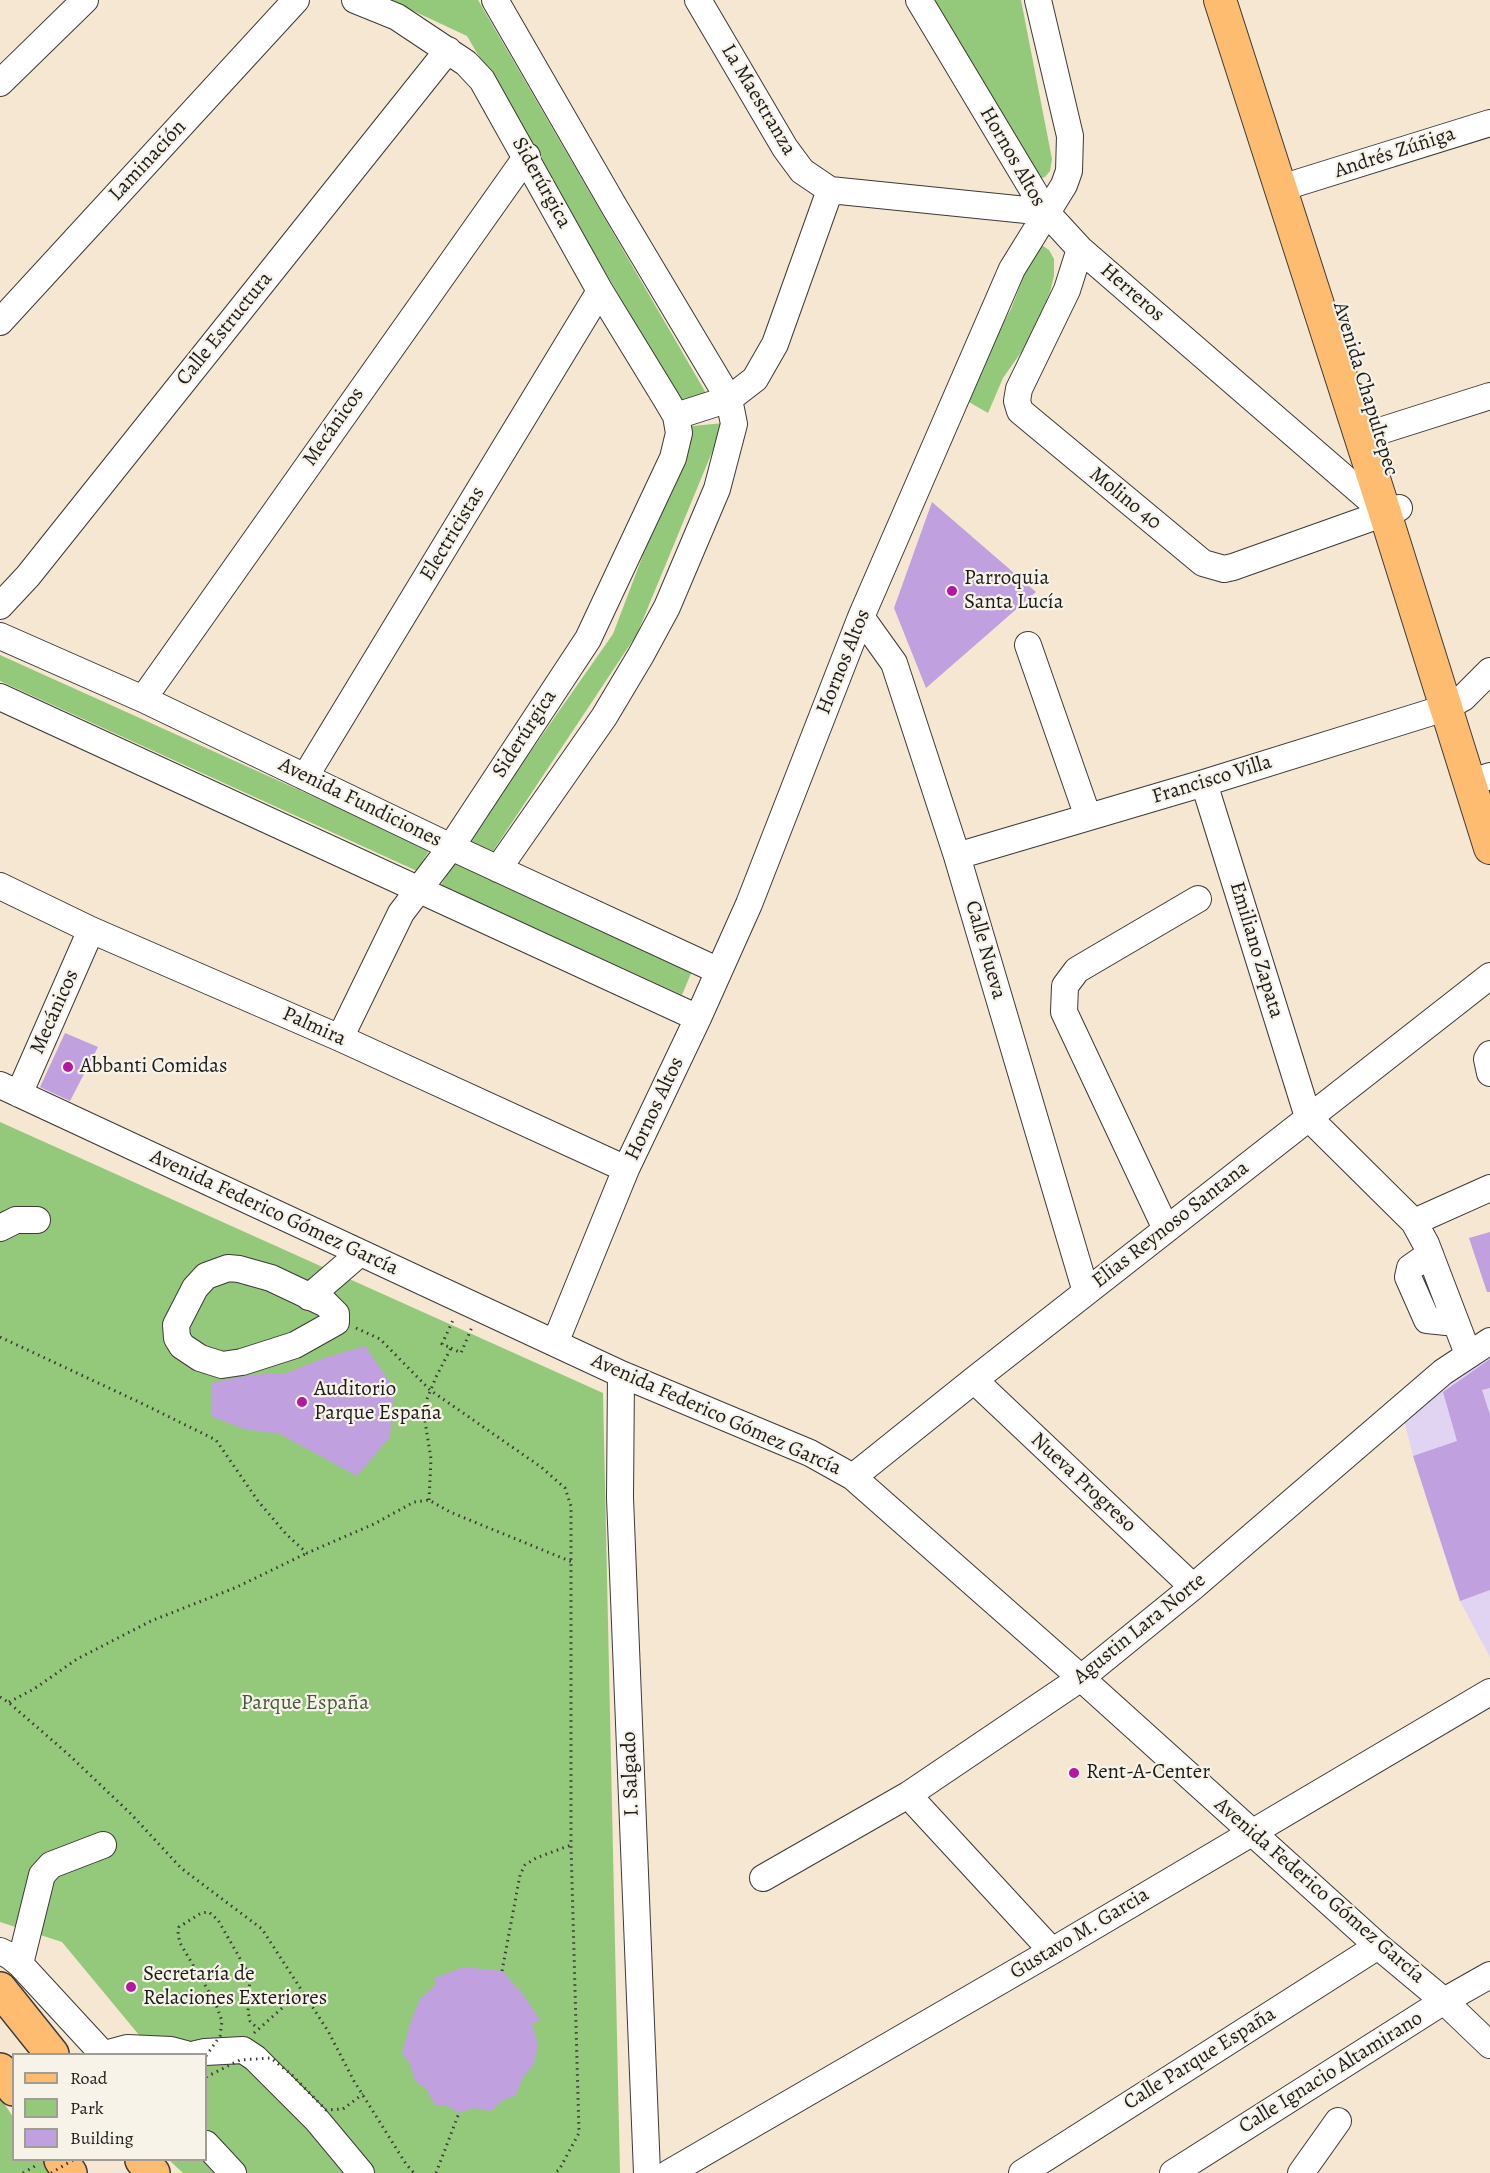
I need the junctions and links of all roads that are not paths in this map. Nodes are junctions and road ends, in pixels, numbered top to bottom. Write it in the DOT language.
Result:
graph roads {
  1 [pos="85,0"];
  2 [pos="296,0"];
  3 [pos="355,0"];
  4 [pos="495,0"];
  5 [pos="698,0"];
  6 [pos="919,0"];
  7 [pos="1038,0"];
  8 [pos="1220,0"];
  9 [pos="1241,0"];
  10 [pos="448,50"];
  11 [pos="0,82"];
  12 [pos="1490,123"];
  13 [pos="526,156"];
  14 [pos="1290,186"];
  15 [pos="830,190"];
  16 [pos="1046,212"];
  17 [pos="1080,249"];
  18 [pos="600,291"];
  19 [pos="0,322"];
  20 [pos="1490,396"];
  21 [pos="729,399"];
  22 [pos="676,416"];
  23 [pos="1369,435"];
  24 [pos="1394,510"];
  25 [pos="0,606"];
  26 [pos="861,617"];
  27 [pos="0,636"];
  28 [pos="1028,645"];
  29 [pos="1490,671"];
  30 [pos="0,697"];
  31 [pos="143,699"];
  32 [pos="1454,703"];
  33 [pos="305,777"];
  34 [pos="1485,778"];
  35 [pos="1204,783"];
  36 [pos="1484,811"];
  37 [pos="1088,817"];
  38 [pos="451,847"];
  39 [pos="1490,848"];
  40 [pos="957,856"];
  41 [pos="498,869"];
  42 [pos="0,886"];
  43 [pos="418,890"];
  44 [pos="1198,899"];
  45 [pos="91,930"];
  46 [pos="719,971"];
  47 [pos="1490,976"];
  48 [pos="698,1018"];
  49 [pos="340,1038"];
  50 [pos="1490,1054"];
  51 [pos="1490,1073"];
  52 [pos="9,1090"];
  53 [pos="1308,1117"];
  54 [pos="626,1169"];
  55 [pos="1490,1188"];
  56 [pos="37,1220"];
  57 [pos="1414,1222"];
  58 [pos="0,1228"];
  59 [pos="1166,1229"];
  60 [pos="368,1257"];
  61 [pos="1086,1292"];
  62 [pos="324,1307"];
  63 [pos="1490,1341"];
  64 [pos="555,1343"];
  65 [pos="1468,1354"];
  66 [pos="621,1374"];
  67 [pos="974,1380"];
  68 [pos="853,1477"];
  69 [pos="1193,1587"];
  70 [pos="1081,1678"];
  71 [pos="1490,1692"];
  72 [pos="908,1795"];
  73 [pos="1251,1833"];
  74 [pos="104,1845"];
  75 [pos="763,1878"];
  76 [pos="1378,1946"];
  77 [pos="1052,1951"];
  78 [pos="10,1958"];
  79 [pos="1490,1975"];
  80 [pos="0,1989"];
  81 [pos="1444,2001"];
  82 [pos="1490,2045"];
  83 [pos="50,2053"];
  84 [pos="102,2053"];
  85 [pos="111,2053"];
  86 [pos="180,2053"];
  87 [pos="202,2053"];
  88 [pos="0,2070"];
  89 [pos="12,2086"];
  90 [pos="1338,2121"];
  91 [pos="207,2145"];
  92 [pos="143,2161"];
  93 [pos="50,2162"];
  94 [pos="680,2170"];
  95 [pos="70,2173"];
  96 [pos="153,2173"];
  97 [pos="233,2173"];
  98 [pos="362,2173"];
  99 [pos="647,2173"];
  100 [pos="1022,2173"];
  101 [pos="1173,2173"];
  102 [pos="1301,2173"];
  1 -- 11 [label="street"];
  2 -- 19 [label="street, Laminación"];
  3 -- 10 [label="street, Siderúrgica"];
  4 -- 21 [label="street"];
  5 -- 15 [label="street, La Maestranza"];
  6 -- 16 [label="street, Hornos Altos"];
  7 -- 16 [label="street"];
  8 -- 14 [label="main road"];
  9 -- 14 [label="main road, Avenida Chapultepec"];
  10 -- 13 [label="street, Siderúrgica"];
  10 -- 25 [label="street, Calle Estructura"];
  12 -- 14 [label="street, Andrés Zúñiga"];
  13 -- 18 [label="street, Siderúrgica"];
  13 -- 31 [label="street, Mecánicos"];
  14 -- 23 [label="main road, Avenida Chapultepec"];
  15 -- 16 [label="street"];
  15 -- 21 [label="street"];
  16 -- 17 [label="street, Herreros"];
  16 -- 26 [label="street, Hornos Altos"];
  17 -- 24 [label="street, Herreros"];
  17 -- 24 [label="street, Molino 40"];
  18 -- 22 [label="street, Siderúrgica"];
  18 -- 33 [label="street, Electricistas"];
  20 -- 23 [label="street"];
  21 -- 22 [label="street"];
  21 -- 41 [label="street"];
  22 -- 38 [label="street, Siderúrgica"];
  23 -- 24 [label="main road, Avenida Chapultepec"];
  24 -- 32 [label="main road, Avenida Chapultepec"];
  26 -- 40 [label="street, Calle Nueva"];
  26 -- 46 [label="street, Hornos Altos"];
  27 -- 31 [label="street, Avenida Fundiciones"];
  28 -- 37 [label="street"];
  29 -- 32 [label="street"];
  30 -- 43 [label="street"];
  31 -- 33 [label="street, Avenida Fundiciones"];
  32 -- 34 [label="main road, Avenida Chapultepec"];
  32 -- 35 [label="street, Francisco Villa"];
  33 -- 38 [label="street, Avenida Fundiciones"];
  34 -- 36 [label="main road, Avenida Chapultepec"];
  35 -- 37 [label="street, Francisco Villa"];
  35 -- 53 [label="street, Emiliano Zapata"];
  36 -- 39 [label="main road, Avenida Chapultepec"];
  37 -- 40 [label="street, Francisco Villa"];
  38 -- 41 [label="street, Avenida Fundiciones"];
  38 -- 43 [label="street, Siderúrgica"];
  40 -- 61 [label="street, Calle Nueva"];
  41 -- 46 [label="street, Avenida Fundiciones"];
  42 -- 45 [label="street, Palmira"];
  43 -- 48 [label="street"];
  43 -- 49 [label="street, Siderúrgica"];
  44 -- 59 [label="street"];
  45 -- 49 [label="street, Palmira"];
  45 -- 52 [label="street, Mecánicos"];
  46 -- 48 [label="street, Hornos Altos"];
  47 -- 53 [label="street, Elias Reynoso Santana"];
  48 -- 54 [label="street, Hornos Altos"];
  49 -- 54 [label="street, Palmira"];
  50 -- 51 [label="street"];
  52 -- 60 [label="street, Avenida Federico Gómez García"];
  53 -- 57 [label="street"];
  53 -- 59 [label="street, Elias Reynoso Santana"];
  54 -- 64 [label="street, Hornos Altos"];
  55 -- 57 [label="street"];
  56 -- 58 [label="street"];
  57 -- 65 [label="street"];
  59 -- 61 [label="street, Elias Reynoso Santana"];
  60 -- 62 [label="street"];
  60 -- 64 [label="street, Avenida Federico Gómez García"];
  61 -- 67 [label="street, Elias Reynoso Santana"];
  62 -- 62 [label="street"];
  63 -- 65 [label="street, Agustin Lara Norte"];
  64 -- 66 [label="street, Avenida Federico Gómez García"];
  65 -- 69 [label="street, Agustin Lara Norte"];
  66 -- 68 [label="street, Avenida Federico Gómez García"];
  66 -- 99 [label="street, I. Salgado"];
  67 -- 68 [label="street, Elias Reynoso Santana"];
  67 -- 69 [label="street, Nueva Progreso"];
  68 -- 70 [label="street, Avenida Federico Gómez García"];
  69 -- 70 [label="street, Agustin Lara Norte"];
  70 -- 72 [label="street, Agustin Lara Norte"];
  70 -- 73 [label="street, Avenida Federico Gómez García"];
  71 -- 73 [label="street, Gustavo M. Garcia"];
  72 -- 75 [label="street, Agustin Lara Norte"];
  72 -- 77 [label="street"];
  73 -- 76 [label="street, Avenida Federico Gómez García"];
  73 -- 77 [label="street, Gustavo M. Garcia"];
  74 -- 78 [label="street"];
  76 -- 81 [label="street, Avenida Federico Gómez García"];
  76 -- 100 [label="street, Calle Parque España"];
  77 -- 94 [label="street, Gustavo M. Garcia"];
  78 -- 84 [label="street"];
  79 -- 81 [label="street, Calle Ignacio Altamirano"];
  80 -- 83 [label="highway"];
  81 -- 82 [label="street, Avenida Federico Gómez García"];
  81 -- 101 [label="street, Calle Ignacio Altamirano"];
  85 -- 86 [label="street"];
  87 -- 98 [label="street"];
  88 -- 89 [label="highway"];
  90 -- 102 [label="street"];
  91 -- 97 [label="street"];
  92 -- 96 [label="highway"];
  93 -- 95 [label="highway"];
}
